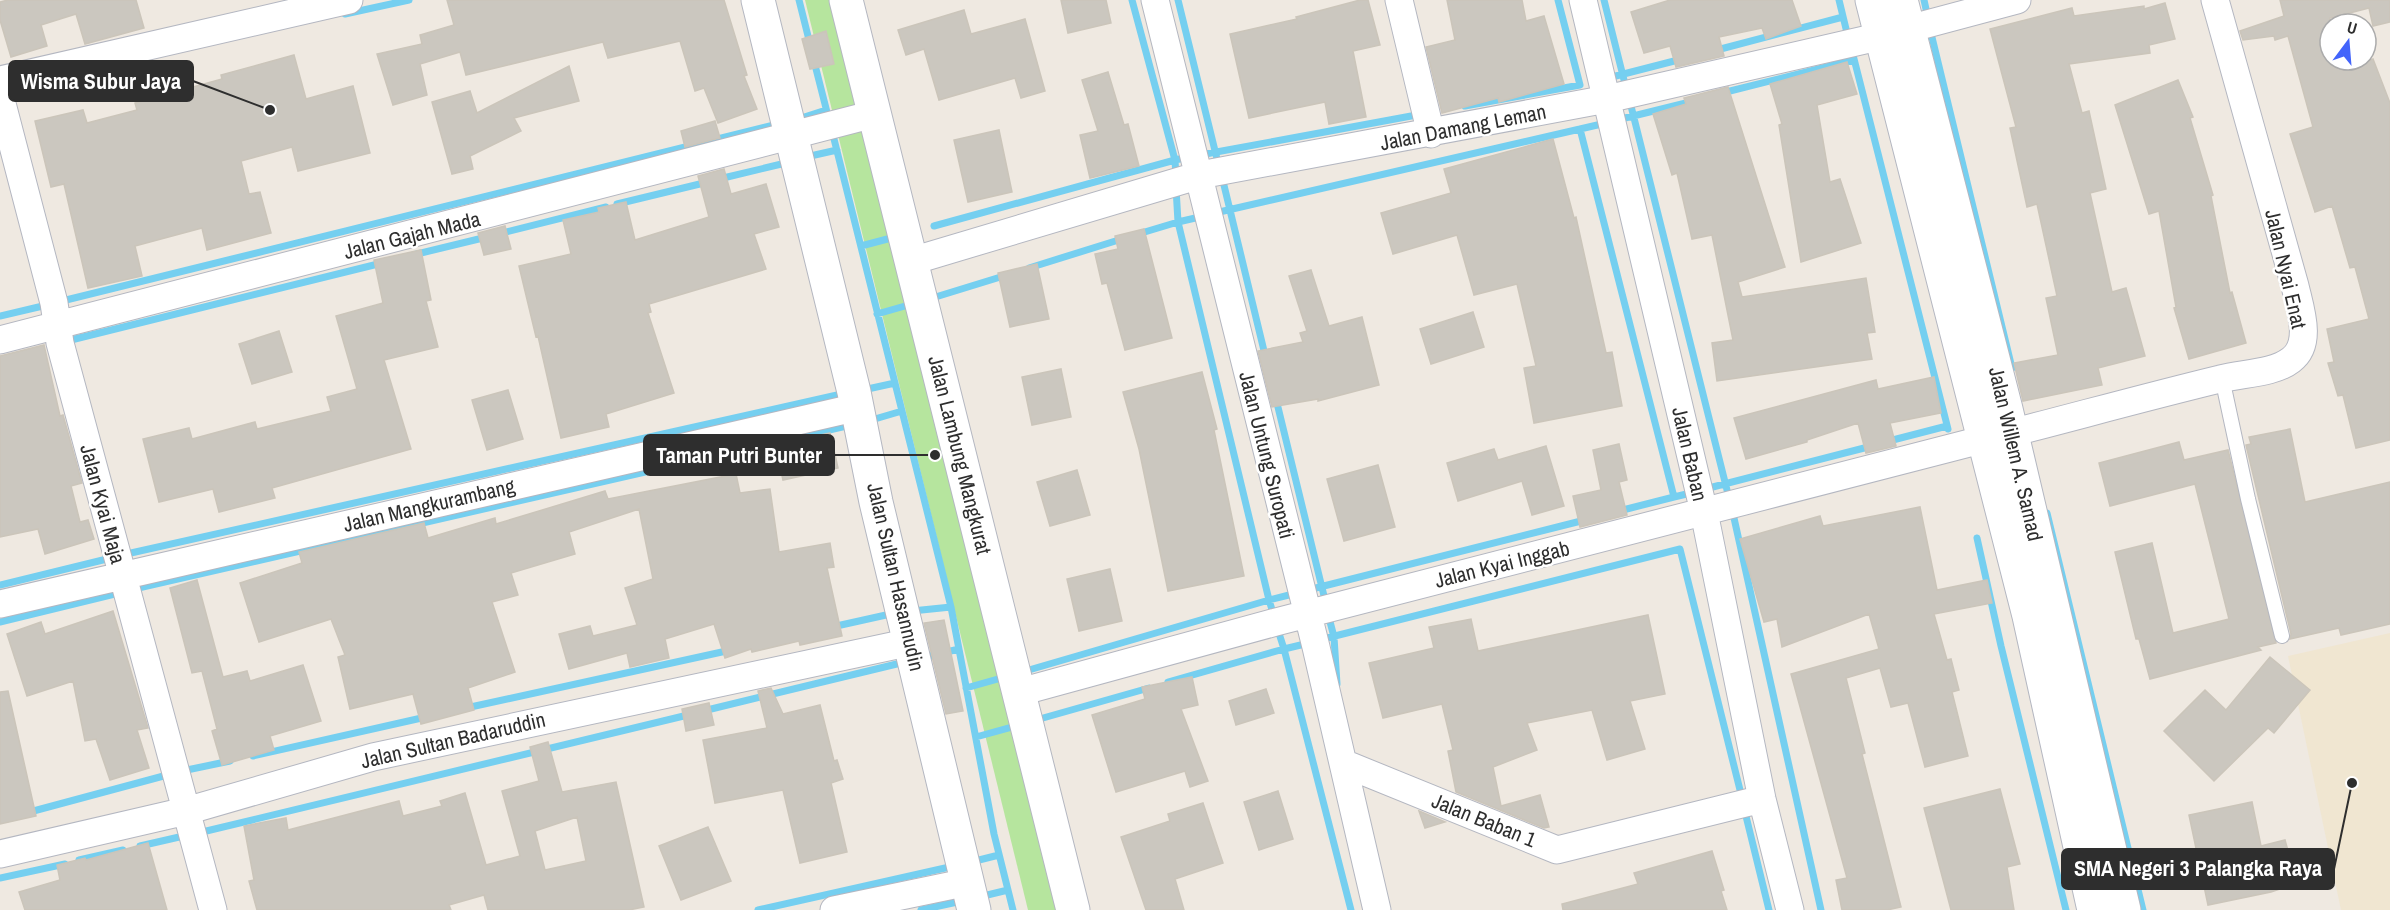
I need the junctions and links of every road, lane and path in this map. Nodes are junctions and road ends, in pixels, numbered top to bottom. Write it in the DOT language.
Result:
graph roads {
  1 [pos="349,0"];
  2 [pos="758,0"];
  3 [pos="846,0"];
  4 [pos="1155,0"];
  5 [pos="1399,0"];
  6 [pos="1583,0"];
  7 [pos="1872,0"];
  8 [pos="2017,0"];
  9 [pos="2215,0"];
  10 [pos="1897,21"];
  11 [pos="0,80"];
  12 [pos="1604,86"];
  13 [pos="0,96"];
  14 [pos="874,114"];
  15 [pos="1431,134"];
  16 [pos="791,137"];
  17 [pos="1200,175"];
  18 [pos="912,261"];
  19 [pos="58,327"];
  20 [pos="0,340"];
  21 [pos="2222,378"];
  22 [pos="858,407"];
  23 [pos="1998,436"];
  24 [pos="1704,512"];
  25 [pos="122,575"];
  26 [pos="0,604"];
  27 [pos="1307,614"];
  28 [pos="2282,636"];
  29 [pos="911,642"];
  30 [pos="1020,692"];
  31 [pos="1343,763"];
  32 [pos="1762,799"];
  33 [pos="186,811"];
  34 [pos="0,854"];
  35 [pos="2100,871"];
  36 [pos="971,896"];
  37 [pos="1376,903"];
  38 [pos="213,910"];
  39 [pos="834,910"];
  40 [pos="1073,910"];
  41 [pos="1790,910"];
  42 [pos="2094,910"];
  43 [pos="2124,910"];
  1 -- 11 [label="street"];
  2 -- 16 [label="street, Jalan Sultan Hasannudin"];
  3 -- 14 [label="street, Jalan Lambung Mangkurat"];
  4 -- 17 [label="street, Jalan Untung Suropati"];
  5 -- 15 [label="street"];
  6 -- 12 [label="street, Jalan Baban"];
  7 -- 10 [label="street, Jalan Willem A. Samad"];
  8 -- 10 [label="street, Jalan Damang Leman"];
  9 -- 21 [label="street, Jalan Nyai Enat"];
  10 -- 12 [label="street, Jalan Damang Leman"];
  10 -- 23 [label="street, Jalan Willem A. Samad"];
  12 -- 15 [label="street, Jalan Damang Leman"];
  12 -- 24 [label="street, Jalan Baban"];
  13 -- 19 [label="street, Jalan Kyai Maja"];
  14 -- 16 [label="street, Jalan Gajah Mada"];
  14 -- 18 [label="street, Jalan Lambung Mangkurat"];
  15 -- 17 [label="street, Jalan Damang Leman"];
  16 -- 19 [label="street, Jalan Gajah Mada"];
  16 -- 22 [label="street, Jalan Sultan Hasannudin"];
  17 -- 18 [label="street, Jalan Damang Leman"];
  17 -- 27 [label="street, Jalan Untung Suropati"];
  18 -- 30 [label="street, Jalan Lambung Mangkurat"];
  19 -- 20 [label="street, Jalan Gajah Mada"];
  19 -- 25 [label="street, Jalan Kyai Maja"];
  21 -- 23 [label="street, Jalan Nyai Enat"];
  21 -- 28 [label="lane"];
  22 -- 25 [label="street, Jalan Mangkurambang"];
  22 -- 29 [label="street, Jalan Sultan Hasannudin"];
  23 -- 24 [label="street, Jalan Kyai Inggab"];
  23 -- 35 [label="street, Jalan Willem A. Samad"];
  24 -- 27 [label="street, Jalan Kyai Inggab"];
  24 -- 32 [label="street, Jalan Baban"];
  25 -- 26 [label="street, Jalan Mangkurambang"];
  25 -- 33 [label="street, Jalan Kyai Maja"];
  27 -- 30 [label="street, Jalan Kyai Inggab"];
  27 -- 31 [label="street, Jalan Untung Suropati"];
  29 -- 33 [label="street, Jalan Sultan Badaruddin"];
  29 -- 36 [label="street, Jalan Sultan Hasannudin"];
  30 -- 40 [label="street, Jalan Lambung Mangkurat"];
  31 -- 32 [label="street, Jalan Baban 1"];
  31 -- 37 [label="street"];
  32 -- 41 [label="street, Jalan Baban"];
  33 -- 34 [label="street, Jalan Sultan Badaruddin"];
  33 -- 38 [label="street, Jalan Kyai Maja"];
  35 -- 42 [label="street, Jalan Willem A. Samad"];
  35 -- 43 [label="street, Jalan Willem A. Samad"];
  36 -- 39 [label="street"];
}
